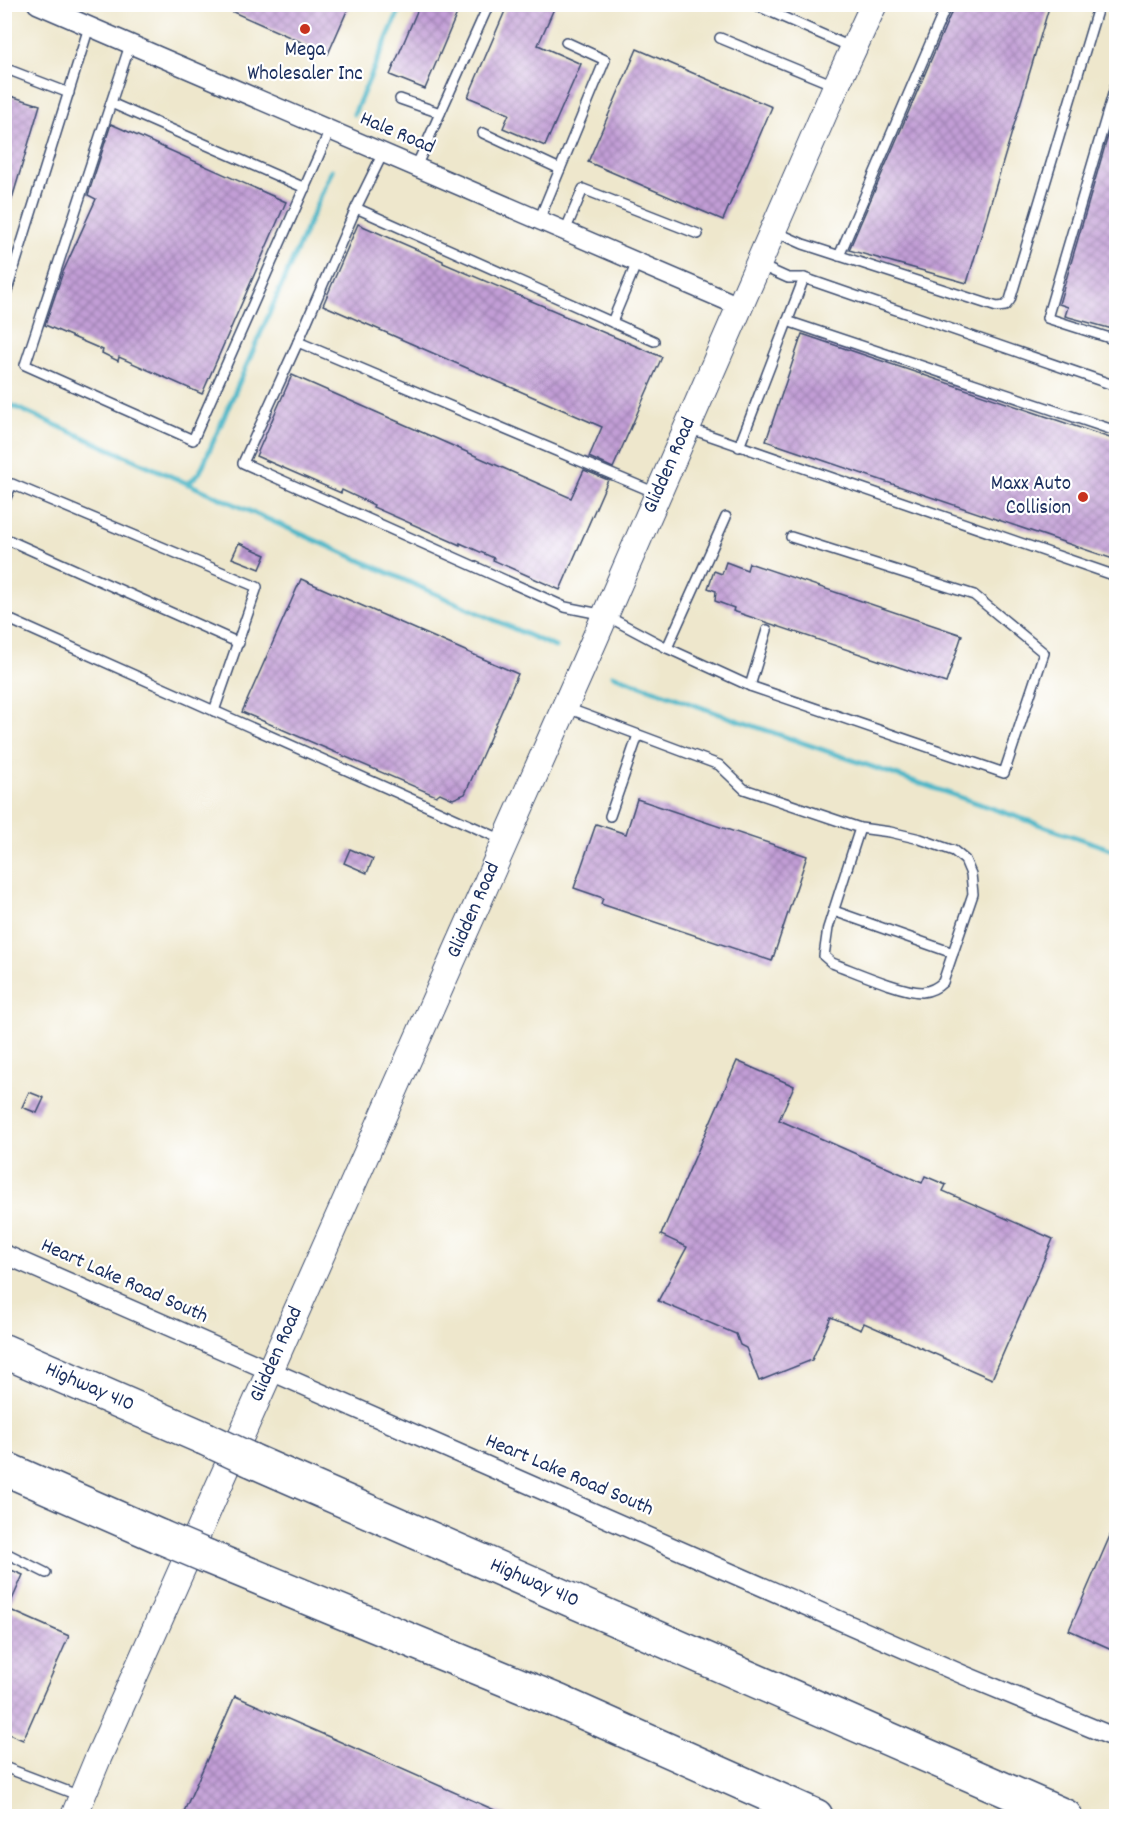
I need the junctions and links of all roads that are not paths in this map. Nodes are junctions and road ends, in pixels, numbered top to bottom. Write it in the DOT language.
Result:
graph roads {
  1 [pos="37,4"];
  2 [pos="489,4"];
  3 [pos="753,4"];
  4 [pos="874,4"];
  5 [pos="947,4"];
  6 [pos="1099,4"];
  7 [pos="89,27"];
  8 [pos="720,38"];
  9 [pos="566,42"];
  10 [pos="130,45"];
  11 [pos="855,49"];
  12 [pos="4,68"];
  13 [pos="1116,84"];
  14 [pos="837,86"];
  15 [pos="69,93"];
  16 [pos="400,99"];
  17 [pos="111,103"];
  18 [pos="440,113"];
  19 [pos="330,130"];
  20 [pos="483,133"];
  21 [pos="383,153"];
  22 [pos="416,167"];
  23 [pos="560,169"];
  24 [pos="305,188"];
  25 [pos="356,208"];
  26 [pos="539,220"];
  27 [pos="565,231"];
  28 [pos="773,231"];
  29 [pos="698,234"];
  30 [pos="839,255"];
  31 [pos="637,262"];
  32 [pos="758,265"];
  33 [pos="804,278"];
  34 [pos="4,300"];
  35 [pos="739,306"];
  36 [pos="787,321"];
  37 [pos="612,322"];
  38 [pos="1116,340"];
  39 [pos="654,341"];
  40 [pos="298,342"];
  41 [pos="1116,386"];
  42 [pos="686,428"];
  43 [pos="1116,432"];
  44 [pos="739,447"];
  45 [pos="658,494"];
  46 [pos="4,502"];
  47 [pos="726,517"];
  48 [pos="791,537"];
  49 [pos="4,538"];
  50 [pos="1116,576"];
  51 [pos="605,615"];
  52 [pos="4,617"];
  53 [pos="767,630"];
  54 [pos="239,643"];
  55 [pos="667,648"];
  56 [pos="750,686"];
  57 [pos="564,707"];
  58 [pos="214,711"];
  59 [pos="638,735"];
  60 [pos="610,816"];
  61 [pos="860,828"];
  62 [pos="506,841"];
  63 [pos="834,911"];
  64 [pos="953,953"];
  65 [pos="4,1254"];
  66 [pos="4,1351"];
  67 [pos="270,1371"];
  68 [pos="4,1468"];
  69 [pos="4,1552"];
  70 [pos="45,1573"];
  71 [pos="1116,1738"];
  72 [pos="4,1767"];
  73 [pos="78,1807"];
  74 [pos="816,1816"];
  75 [pos="1065,1816"];
  1 -- 7 [label="street, Hale Road"];
  2 -- 18 [label="lane"];
  3 -- 11 [label="lane"];
  4 -- 11 [label="street, Glidden Road"];
  5 -- 30 [label="lane"];
  6 -- 30 [label="lane"];
  7 -- 10 [label="street, Hale Road"];
  7 -- 15 [label="lane"];
  8 -- 14 [label="lane"];
  9 -- 23 [label="lane"];
  10 -- 17 [label="lane"];
  10 -- 19 [label="street, Hale Road"];
  11 -- 14 [label="street, Glidden Road"];
  12 -- 15 [label="lane"];
  13 -- 38 [label="lane"];
  14 -- 28 [label="street, Glidden Road"];
  15 -- 34 [label="lane"];
  16 -- 18 [label="lane"];
  17 -- 24 [label="lane"];
  17 -- 24 [label="lane"];
  18 -- 22 [label="lane"];
  19 -- 21 [label="street, Hale Road"];
  19 -- 24 [label="lane"];
  20 -- 23 [label="lane"];
  21 -- 22 [label="street, Hale Road"];
  21 -- 25 [label="lane"];
  22 -- 26 [label="street, Hale Road"];
  23 -- 26 [label="lane"];
  25 -- 37 [label="lane"];
  25 -- 40 [label="lane"];
  26 -- 27 [label="street, Hale Road"];
  27 -- 29 [label="lane"];
  27 -- 31 [label="street, Hale Road"];
  28 -- 30 [label="lane"];
  28 -- 32 [label="street, Glidden Road"];
  31 -- 35 [label="street, Hale Road"];
  31 -- 37 [label="lane"];
  32 -- 33 [label="lane"];
  32 -- 35 [label="street, Glidden Road"];
  33 -- 36 [label="lane"];
  33 -- 41 [label="lane"];
  35 -- 42 [label="street, Glidden Road"];
  36 -- 43 [label="lane"];
  36 -- 44 [label="lane"];
  37 -- 39 [label="lane"];
  40 -- 45 [label="lane"];
  40 -- 51 [label="lane"];
  42 -- 44 [label="lane"];
  42 -- 45 [label="street, Glidden Road"];
  44 -- 50 [label="lane"];
  45 -- 51 [label="street, Glidden Road"];
  46 -- 54 [label="lane"];
  47 -- 55 [label="lane"];
  48 -- 56 [label="lane"];
  49 -- 54 [label="lane"];
  51 -- 55 [label="lane"];
  51 -- 57 [label="street, Glidden Road"];
  52 -- 58 [label="lane"];
  53 -- 56 [label="lane"];
  54 -- 58 [label="lane"];
  55 -- 56 [label="lane"];
  57 -- 59 [label="lane"];
  57 -- 62 [label="street, Glidden Road"];
  58 -- 62 [label="lane"];
  59 -- 60 [label="lane"];
  59 -- 61 [label="lane"];
  61 -- 63 [label="lane"];
  61 -- 64 [label="lane"];
  62 -- 67 [label="street, Glidden Road"];
  63 -- 64 [label="lane"];
  63 -- 64 [label="lane"];
  65 -- 67 [label="street, Heart Lake Road South"];
  66 -- 75 [label="highway, Highway 410, bridge"];
  67 -- 71 [label="street, Heart Lake Road South"];
  67 -- 73 [label="street, Glidden Road"];
  68 -- 74 [label="highway, bridge"];
  69 -- 70 [label="lane"];
  72 -- 73 [label="lane"];
}
